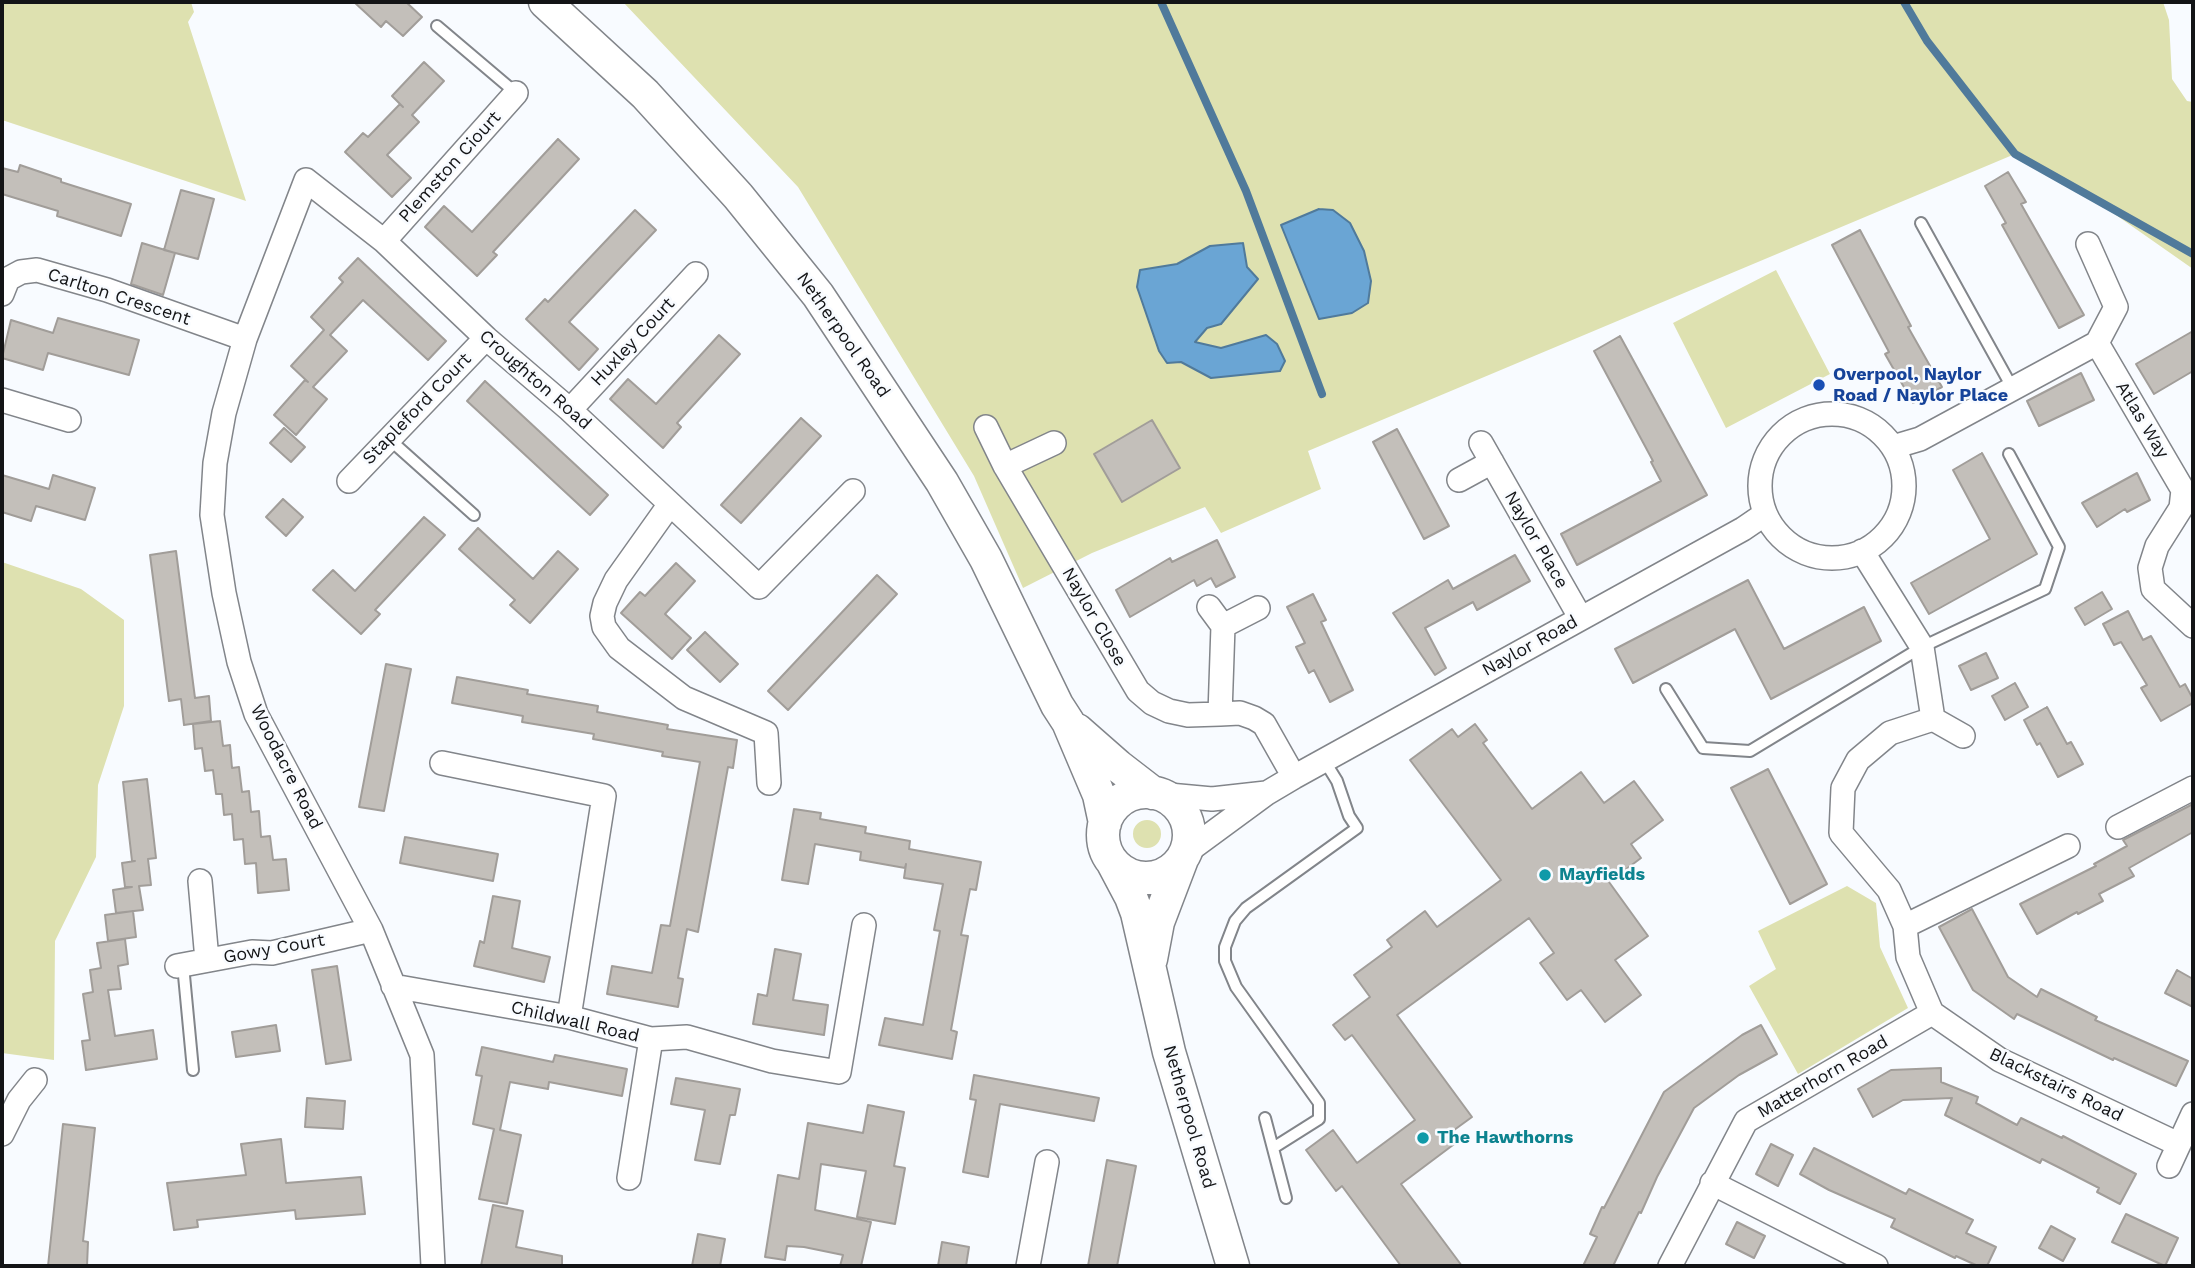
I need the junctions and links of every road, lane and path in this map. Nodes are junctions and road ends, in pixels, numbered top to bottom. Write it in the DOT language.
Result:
graph roads {
  1 [pos="545,2"];
  2 [pos="437,26"];
  3 [pos="516,93"];
  4 [pos="306,180"];
  5 [pos="1921,223"];
  6 [pos="384,241"];
  7 [pos="2088,244"];
  8 [pos="695,274"];
  9 [pos="4,283"];
  10 [pos="486,338"];
  11 [pos="244,339"];
  12 [pos="2097,343"];
  13 [pos="2013,389"];
  14 [pos="2,400"];
  15 [pos="570,410"];
  16 [pos="69,420"];
  17 [pos="986,427"];
  18 [pos="389,439"];
  19 [pos="1054,443"];
  20 [pos="1893,447"];
  21 [pos="2009,454"];
  22 [pos="1006,466"];
  23 [pos="1459,480"];
  24 [pos="349,481"];
  25 [pos="853,491"];
  26 [pos="2188,497"];
  27 [pos="670,504"];
  28 [pos="1765,514"];
  29 [pos="474,515"];
  30 [pos="1862,551"];
  31 [pos="1209,607"];
  32 [pos="1258,608"];
  33 [pos="1580,617"];
  34 [pos="1223,626"];
  35 [pos="2193,626"];
  36 [pos="1922,646"];
  37 [pos="1666,688"];
  38 [pos="1220,714"];
  39 [pos="1933,719"];
  40 [pos="1068,722"];
  41 [pos="1963,736"];
  42 [pos="1324,760"];
  43 [pos="442,763"];
  44 [pos="1294,777"];
  45 [pos="769,783"];
  46 [pos="2193,788"];
  47 [pos="1156,793"];
  48 [pos="1267,793"];
  49 [pos="1105,823"];
  50 [pos="2118,827"];
  51 [pos="2068,846"];
  52 [pos="1183,856"];
  53 [pos="1113,863"];
  54 [pos="200,881"];
  55 [pos="864,925"];
  56 [pos="1905,926"];
  57 [pos="371,930"];
  58 [pos="207,960"];
  59 [pos="180,965"];
  60 [pos="1149,967"];
  61 [pos="393,986"];
  62 [pos="1932,1013"];
  63 [pos="569,1017"];
  64 [pos="651,1040"];
  65 [pos="193,1070"];
  66 [pos="35,1080"];
  67 [pos="2193,1114"];
  68 [pos="1265,1118"];
  69 [pos="2,1134"];
  70 [pos="2178,1144"];
  71 [pos="1273,1148"];
  72 [pos="1047,1162"];
  73 [pos="2169,1166"];
  74 [pos="629,1178"];
  75 [pos="1712,1183"];
  76 [pos="1286,1198"];
  77 [pos="433,1266"];
  78 [pos="1028,1266"];
  79 [pos="1233,1266"];
  80 [pos="1670,1266"];
  81 [pos="1876,1266"];
  1 -- 40 [label="main road, Netherpool Road"];
  2 -- 3 [label="lane"];
  3 -- 6 [label="street, Plemston Ciourt"];
  4 -- 6 [label="street, Croughton Road"];
  4 -- 11 [label="street, Woodacre Road"];
  5 -- 13 [label="lane"];
  6 -- 10 [label="street, Croughton Road"];
  7 -- 12 [label="street"];
  8 -- 15 [label="street, Huxley Court"];
  9 -- 11 [label="street, Carlton Crescent"];
  10 -- 15 [label="street, Croughton Road"];
  10 -- 18 [label="street, Stapleford Court"];
  11 -- 57 [label="street, Woodacre Road"];
  12 -- 13 [label="street"];
  12 -- 26 [label="street, Atlas Way"];
  13 -- 20 [label="street"];
  14 -- 16 [label="street"];
  15 -- 27 [label="street, Croughton Road"];
  17 -- 22 [label="street, Naylor Close"];
  18 -- 24 [label="street, Stapleford Court"];
  18 -- 29 [label="lane"];
  19 -- 22 [label="street"];
  20 -- 28 [label="street"];
  20 -- 30 [label="street"];
  21 -- 36 [label="lane"];
  22 -- 38 [label="street, Naylor Close"];
  23 -- 33 [label="street, Naylor Place"];
  25 -- 27 [label="street, Croughton Road"];
  26 -- 35 [label="street, Atlas Way"];
  27 -- 45 [label="street"];
  28 -- 30 [label="street"];
  28 -- 33 [label="street, Naylor Road"];
  30 -- 36 [label="street"];
  31 -- 34 [label="street"];
  32 -- 34 [label="street"];
  33 -- 42 [label="street, Naylor Road"];
  34 -- 38 [label="street"];
  36 -- 37 [label="lane"];
  36 -- 39 [label="street"];
  38 -- 44 [label="street, Naylor Close"];
  39 -- 41 [label="street"];
  39 -- 56 [label="street"];
  40 -- 47 [label="main road, Netherpool Road"];
  40 -- 49 [label="main road, Netherpool Road"];
  42 -- 44 [label="street, Naylor Road"];
  42 -- 71 [label="lane"];
  43 -- 63 [label="street"];
  44 -- 48 [label="street, Naylor Road"];
  46 -- 50 [label="street"];
  47 -- 48 [label="street"];
  47 -- 49 [label="main road"];
  47 -- 52 [label="main road"];
  48 -- 52 [label="street, Naylor Road"];
  49 -- 53 [label="main road"];
  51 -- 56 [label="street"];
  52 -- 53 [label="main road"];
  52 -- 60 [label="main road, Netherpool Road"];
  53 -- 60 [label="main road, Netherpool Road"];
  54 -- 58 [label="street"];
  55 -- 64 [label="street, Childwall Road"];
  56 -- 62 [label="street"];
  57 -- 58 [label="street, Gowy Court"];
  57 -- 61 [label="street, Woodacre Road"];
  58 -- 59 [label="street, Gowy Court"];
  59 -- 65 [label="lane"];
  60 -- 79 [label="main road, Netherpool Road"];
  61 -- 63 [label="street, Childwall Road"];
  61 -- 77 [label="street, Woodacre Road"];
  62 -- 70 [label="street, Blackstairs Road"];
  62 -- 75 [label="street, Matterhorn Road"];
  63 -- 64 [label="street, Childwall Road"];
  64 -- 74 [label="street"];
  66 -- 69 [label="street"];
  67 -- 70 [label="street"];
  68 -- 71 [label="lane"];
  70 -- 73 [label="street"];
  71 -- 76 [label="lane"];
  72 -- 78 [label="street"];
  75 -- 80 [label="street, Matterhorn Road"];
  75 -- 81 [label="street"];
}
